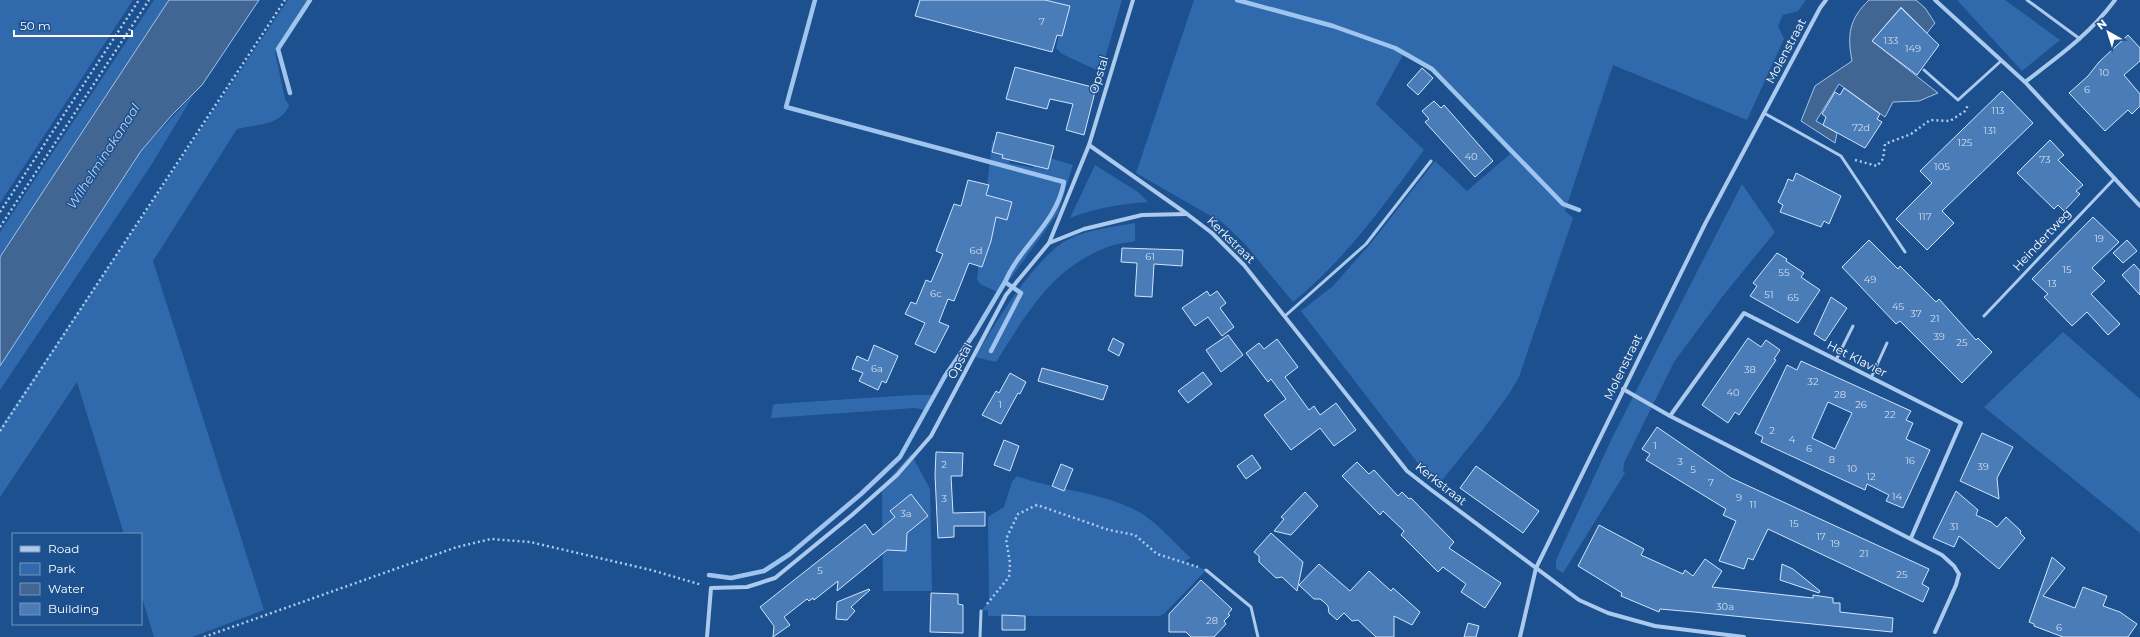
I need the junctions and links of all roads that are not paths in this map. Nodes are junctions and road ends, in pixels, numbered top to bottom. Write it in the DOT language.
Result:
graph roads {
  1 [pos="1133,0"];
  2 [pos="1826,0"];
  3 [pos="1935,0"];
  4 [pos="2027,0"];
  5 [pos="2115,0"];
  6 [pos="2080,39"];
  7 [pos="2001,60"];
  8 [pos="1924,70"];
  9 [pos="2025,82"];
  10 [pos="1764,113"];
  11 [pos="1089,145"];
  12 [pos="1430,161"];
  13 [pos="2115,178"];
  14 [pos="2140,206"];
  15 [pos="1187,214"];
  16 [pos="1049,243"];
  17 [pos="1905,252"];
  18 [pos="1285,316"];
  19 [pos="1984,316"];
  20 [pos="1853,326"];
  21 [pos="1887,343"];
  22 [pos="1836,360"];
  23 [pos="1871,378"];
  24 [pos="1624,389"];
  25 [pos="1670,416"];
  26 [pos="1911,538"];
  27 [pos="1536,568"];
  28 [pos="1206,570"];
  29 [pos="981,611"];
  30 [pos="1935,632"];
  31 [pos="707,637"];
  32 [pos="980,637"];
  33 [pos="1258,637"];
  34 [pos="1520,637"];
  35 [pos="1744,637"];
  1 -- 11 [label="street, Opstal"];
  2 -- 10 [label="street, Molenstraat"];
  3 -- 7 [label="street"];
  4 -- 6 [label="lane"];
  5 -- 6 [label="street"];
  6 -- 9 [label="street"];
  7 -- 8 [label="lane"];
  7 -- 9 [label="street"];
  9 -- 13 [label="street"];
  10 -- 17 [label="lane"];
  10 -- 24 [label="street, Molenstraat"];
  11 -- 15 [label="street, Kerkstraat"];
  11 -- 16 [label="street, Opstal"];
  12 -- 18 [label="lane"];
  13 -- 14 [label="street"];
  13 -- 19 [label="lane, Heindertweg"];
  15 -- 16 [label="street"];
  15 -- 18 [label="street, Kerkstraat"];
  16 -- 31 [label="street, Opstal"];
  18 -- 27 [label="street, Kerkstraat"];
  20 -- 22 [label="lane"];
  21 -- 23 [label="lane"];
  22 -- 23 [label="street, Het Klavier"];
  22 -- 25 [label="street, Het Klavier"];
  23 -- 26 [label="street, Het Klavier"];
  24 -- 25 [label="street"];
  24 -- 27 [label="street, Molenstraat"];
  25 -- 26 [label="street"];
  26 -- 30 [label="street"];
  27 -- 34 [label="street, Molenstraat"];
  27 -- 35 [label="street, Kerkstraat"];
  28 -- 33 [label="lane"];
  29 -- 32 [label="lane"];
}
